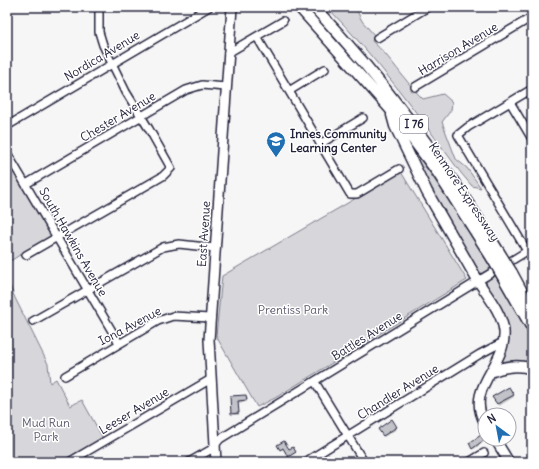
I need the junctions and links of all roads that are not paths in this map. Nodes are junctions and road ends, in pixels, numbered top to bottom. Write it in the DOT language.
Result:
graph roads {
  1 [pos="99,7"];
  2 [pos="209,7"];
  3 [pos="232,7"];
  4 [pos="299,7"];
  5 [pos="314,7"];
  6 [pos="428,7"];
  7 [pos="532,17"];
  8 [pos="283,21"];
  9 [pos="257,37"];
  10 [pos="377,38"];
  11 [pos="228,53"];
  12 [pos="112,63"];
  13 [pos="325,69"];
  14 [pos="226,87"];
  15 [pos="415,87"];
  16 [pos="532,89"];
  17 [pos="289,91"];
  18 [pos="510,102"];
  19 [pos="390,110"];
  20 [pos="141,116"];
  21 [pos="363,118"];
  22 [pos="7,126"];
  23 [pos="532,139"];
  24 [pos="320,144"];
  25 [pos="7,153"];
  26 [pos="399,169"];
  27 [pos="26,184"];
  28 [pos="56,237"];
  29 [pos="215,248"];
  30 [pos="529,250"];
  31 [pos="26,255"];
  32 [pos="495,255"];
  33 [pos="508,276"];
  34 [pos="478,281"];
  35 [pos="88,290"];
  36 [pos="532,310"];
  37 [pos="210,318"];
  38 [pos="33,321"];
  39 [pos="532,328"];
  40 [pos="503,342"];
  41 [pos="119,343"];
  42 [pos="532,369"];
  43 [pos="493,371"];
  44 [pos="65,376"];
  45 [pos="210,379"];
  46 [pos="315,382"];
  47 [pos="479,407"];
  48 [pos="348,435"];
  49 [pos="215,444"];
  50 [pos="500,447"];
  51 [pos="484,453"];
  52 [pos="69,462"];
  53 [pos="189,462"];
  54 [pos="216,462"];
  55 [pos="305,462"];
  56 [pos="364,462"];
  57 [pos="469,462"];
  58 [pos="510,462"];
  1 -- 12 [label="street"];
  2 -- 12 [label="street, Nordica Avenue"];
  3 -- 11 [label="main road, East Avenue"];
  4 -- 19 [label="highway, Kenmore Expressway / I 76"];
  5 -- 32 [label="highway, Kenmore Expressway / I 76"];
  6 -- 10 [label="street"];
  7 -- 15 [label="street, Harrison Avenue"];
  8 -- 9 [label="street"];
  9 -- 11 [label="street"];
  9 -- 17 [label="street"];
  11 -- 14 [label="main road, East Avenue"];
  12 -- 20 [label="street"];
  12 -- 22 [label="street, Nordica Avenue"];
  13 -- 17 [label="street"];
  14 -- 20 [label="street, Chester Avenue"];
  14 -- 29 [label="main road, East Avenue"];
  16 -- 18 [label="street"];
  17 -- 24 [label="street"];
  18 -- 23 [label="street"];
  18 -- 30 [label="street"];
  19 -- 32 [label="highway, Kenmore Expressway / I 76"];
  19 -- 34 [label="highway"];
  20 -- 27 [label="street, Chester Avenue"];
  20 -- 28 [label="street"];
  21 -- 24 [label="street"];
  24 -- 26 [label="street"];
  25 -- 27 [label="street, South Hawkins Avenue"];
  27 -- 28 [label="street, South Hawkins Avenue"];
  28 -- 31 [label="street"];
  28 -- 35 [label="street, South Hawkins Avenue"];
  29 -- 35 [label="street"];
  29 -- 37 [label="main road, East Avenue"];
  30 -- 34 [label="street, Battles Avenue"];
  32 -- 33 [label="highway, Kenmore Expressway / I 76, bridge"];
  33 -- 36 [label="highway, Kenmore Expressway / I 76"];
  33 -- 39 [label="highway, Kenmore Expressway / I 76"];
  34 -- 40 [label="main road"];
  34 -- 46 [label="street, Battles Avenue"];
  35 -- 38 [label="street"];
  35 -- 41 [label="street, South Hawkins Avenue"];
  37 -- 41 [label="street, Iona Avenue"];
  37 -- 45 [label="main road, East Avenue"];
  40 -- 43 [label="main road"];
  40 -- 48 [label="street, Chandler Avenue"];
  41 -- 44 [label="street, Iona Avenue"];
  42 -- 43 [label="highway"];
  43 -- 47 [label="main road"];
  45 -- 49 [label="main road, East Avenue"];
  45 -- 52 [label="street, Leeser Avenue"];
  46 -- 48 [label="street"];
  46 -- 49 [label="street, Battles Avenue"];
  48 -- 55 [label="street, Chandler Avenue"];
  48 -- 56 [label="street"];
  49 -- 53 [label="street, Battles Avenue"];
  49 -- 54 [label="main road, East Avenue"];
  50 -- 58 [label="main road"];
  51 -- 57 [label="street"];
}
